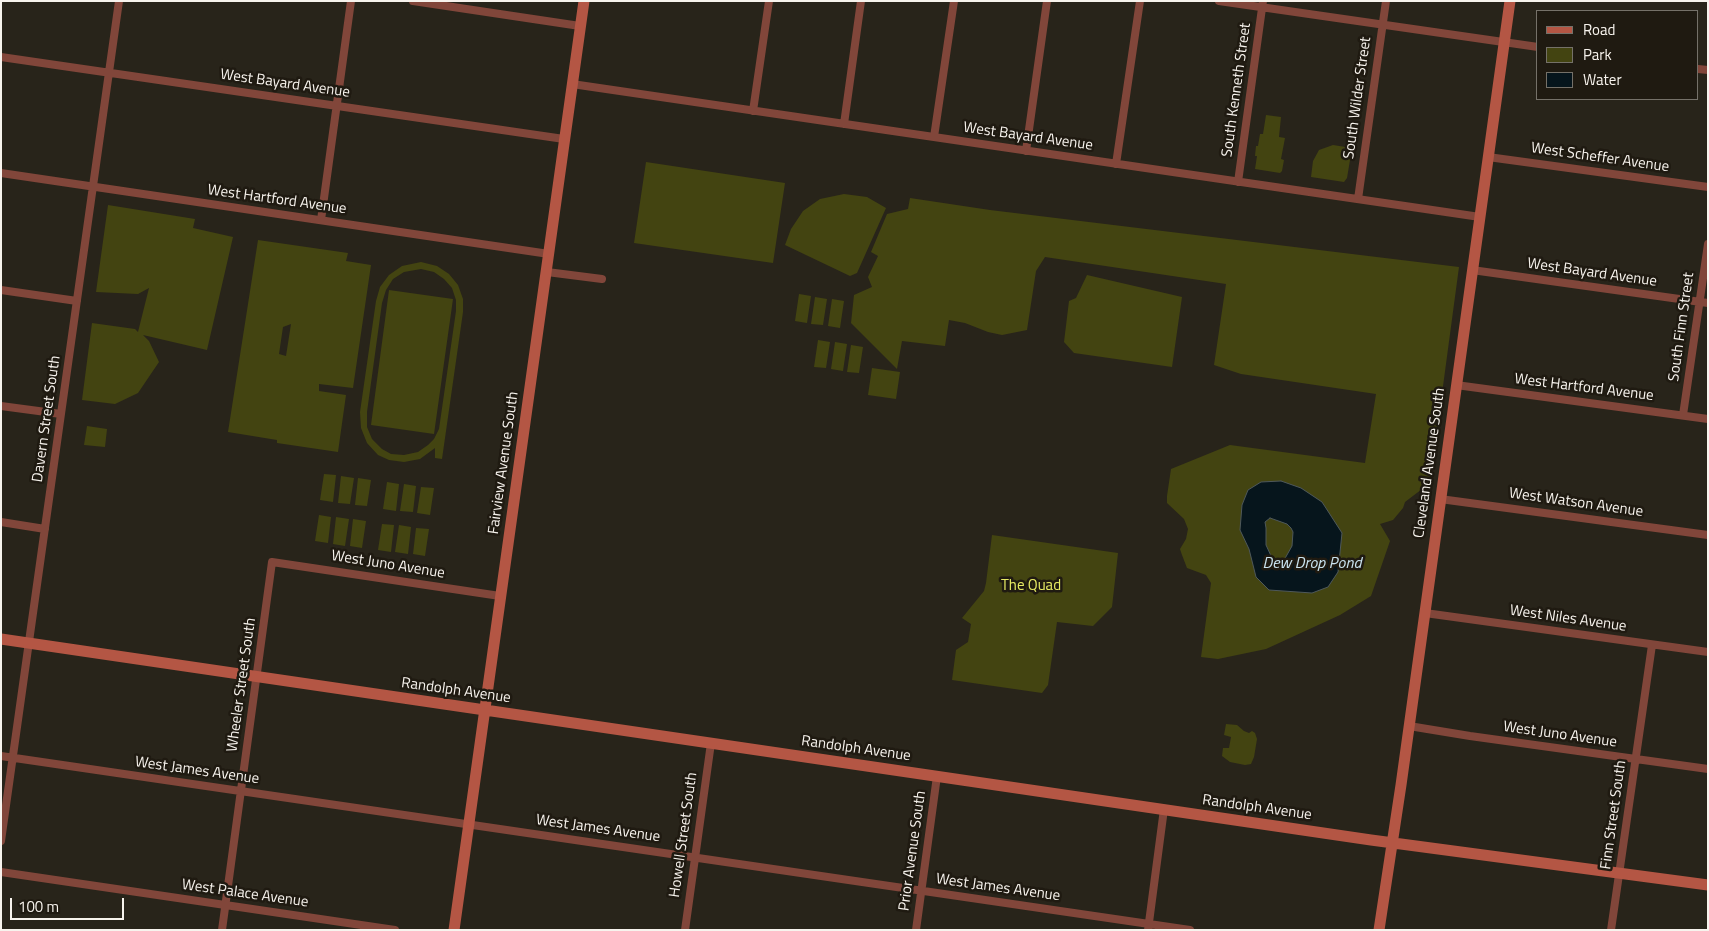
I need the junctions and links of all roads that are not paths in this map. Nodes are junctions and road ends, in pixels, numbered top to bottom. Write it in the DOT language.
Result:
graph roads {
  1 [pos="119,1"];
  2 [pos="351,1"];
  3 [pos="413,1"];
  4 [pos="584,1"];
  5 [pos="769,1"];
  6 [pos="861,1"];
  7 [pos="954,1"];
  8 [pos="1047,1"];
  9 [pos="1140,1"];
  10 [pos="1219,1"];
  11 [pos="1386,1"];
  12 [pos="1510,1"];
  13 [pos="1263,4"];
  14 [pos="1382,25"];
  15 [pos="580,26"];
  16 [pos="1505,43"];
  17 [pos="1536,47"];
  18 [pos="1,57"];
  19 [pos="109,73"];
  20 [pos="572,84"];
  21 [pos="337,106"];
  22 [pos="753,111"];
  23 [pos="844,124"];
  24 [pos="934,137"];
  25 [pos="564,139"];
  26 [pos="1026,151"];
  27 [pos="1488,157"];
  28 [pos="1116,164"];
  29 [pos="1,173"];
  30 [pos="1238,182"];
  31 [pos="93,186"];
  32 [pos="1708,187"];
  33 [pos="1358,199"];
  34 [pos="1480,217"];
  35 [pos="321,220"];
  36 [pos="1708,244"];
  37 [pos="548,254"];
  38 [pos="1472,270"];
  39 [pos="546,272"];
  40 [pos="602,279"];
  41 [pos="1,290"];
  42 [pos="77,301"];
  43 [pos="1704,302"];
  44 [pos="1456,386"];
  45 [pos="1,406"];
  46 [pos="61,414"];
  47 [pos="1683,415"];
  48 [pos="1708,418"];
  49 [pos="1440,499"];
  50 [pos="1,522"];
  51 [pos="45,529"];
  52 [pos="1708,535"];
  53 [pos="272,562"];
  54 [pos="500,596"];
  55 [pos="1425,613"];
  56 [pos="1,639"];
  57 [pos="30,644"];
  58 [pos="1652,645"];
  59 [pos="1708,652"];
  60 [pos="257,677"];
  61 [pos="484,710"];
  62 [pos="1409,726"];
  63 [pos="711,744"];
  64 [pos="1,756"];
  65 [pos="13,757"];
  66 [pos="1636,759"];
  67 [pos="1708,768"];
  68 [pos="937,776"];
  69 [pos="241,792"];
  70 [pos="1164,810"];
  71 [pos="468,824"];
  72 [pos="1,841"];
  73 [pos="1392,842"];
  74 [pos="695,857"];
  75 [pos="1,872"];
  76 [pos="1619,873"];
  77 [pos="1708,885"];
  78 [pos="921,890"];
  79 [pos="225,905"];
  80 [pos="1148,927"];
  81 [pos="222,930"];
  82 [pos="395,930"];
  83 [pos="454,930"];
  84 [pos="685,930"];
  85 [pos="916,930"];
  86 [pos="1190,930"];
  87 [pos="1379,930"];
  88 [pos="1611,930"];
  1 -- 19 [label="street, Davern Street South"];
  2 -- 21 [label="street"];
  3 -- 15 [label="street"];
  4 -- 15 [label="street, Fairview Avenue South"];
  5 -- 22 [label="street"];
  6 -- 23 [label="street"];
  7 -- 24 [label="street"];
  8 -- 26 [label="street"];
  9 -- 28 [label="street"];
  10 -- 13 [label="street"];
  11 -- 14 [label="street, South Wilder Street"];
  12 -- 16 [label="street, Cleveland Avenue South"];
  13 -- 14 [label="street"];
  13 -- 30 [label="street, South Kenneth Street"];
  14 -- 16 [label="street"];
  14 -- 33 [label="street, South Wilder Street"];
  15 -- 20 [label="street, Fairview Avenue South"];
  16 -- 17 [label="street"];
  16 -- 27 [label="street, Cleveland Avenue South"];
  18 -- 19 [label="street, West Bayard Avenue"];
  19 -- 21 [label="street, West Bayard Avenue"];
  19 -- 31 [label="street, Davern Street South"];
  20 -- 22 [label="street, West Bayard Avenue"];
  20 -- 25 [label="street, Fairview Avenue South"];
  21 -- 25 [label="street, West Bayard Avenue"];
  21 -- 35 [label="street"];
  22 -- 23 [label="street, West Bayard Avenue"];
  23 -- 24 [label="street, West Bayard Avenue"];
  24 -- 26 [label="street, West Bayard Avenue"];
  25 -- 37 [label="street, Fairview Avenue South"];
  26 -- 28 [label="street, West Bayard Avenue"];
  27 -- 32 [label="street, West Scheffer Avenue"];
  27 -- 34 [label="street, Cleveland Avenue South"];
  28 -- 30 [label="street, West Bayard Avenue"];
  29 -- 31 [label="street, West Hartford Avenue"];
  30 -- 33 [label="street, West Bayard Avenue"];
  31 -- 35 [label="street, West Hartford Avenue"];
  31 -- 42 [label="street, Davern Street South"];
  33 -- 34 [label="street, West Bayard Avenue"];
  34 -- 38 [label="street, Cleveland Avenue South"];
  35 -- 37 [label="street, West Hartford Avenue"];
  36 -- 43 [label="street, South Finn Street"];
  37 -- 39 [label="street, Fairview Avenue South"];
  38 -- 43 [label="street, West Bayard Avenue"];
  38 -- 44 [label="street, Cleveland Avenue South"];
  39 -- 40 [label="street"];
  39 -- 54 [label="street, Fairview Avenue South"];
  41 -- 42 [label="street"];
  42 -- 46 [label="street, Davern Street South"];
  43 -- 47 [label="street, South Finn Street"];
  44 -- 47 [label="street, West Hartford Avenue"];
  44 -- 49 [label="street, Cleveland Avenue South"];
  45 -- 46 [label="street"];
  46 -- 51 [label="street, Davern Street South"];
  47 -- 48 [label="street, West Hartford Avenue"];
  49 -- 52 [label="street, West Watson Avenue"];
  49 -- 55 [label="street, Cleveland Avenue South"];
  50 -- 51 [label="street"];
  51 -- 57 [label="street, Davern Street South"];
  53 -- 54 [label="street, West Juno Avenue"];
  53 -- 60 [label="street, Wheeler Street South"];
  54 -- 61 [label="street, Fairview Avenue South"];
  55 -- 58 [label="street, West Niles Avenue"];
  55 -- 62 [label="street, Cleveland Avenue South"];
  56 -- 57 [label="street, Randolph Avenue"];
  57 -- 60 [label="street, Randolph Avenue"];
  57 -- 65 [label="street, Davern Street South"];
  58 -- 59 [label="street, West Niles Avenue"];
  58 -- 66 [label="street, Finn Street South"];
  60 -- 61 [label="street, Randolph Avenue"];
  60 -- 69 [label="street, Wheeler Street South"];
  61 -- 63 [label="street, Randolph Avenue"];
  61 -- 71 [label="street, Fairview Avenue South"];
  62 -- 66 [label="street, West Juno Avenue"];
  62 -- 73 [label="street, Cleveland Avenue South"];
  63 -- 68 [label="street, Randolph Avenue"];
  63 -- 74 [label="street, Howell Street South"];
  64 -- 65 [label="street, West James Avenue"];
  65 -- 69 [label="street, West James Avenue"];
  65 -- 72 [label="street, Davern Street South"];
  66 -- 67 [label="street, West Juno Avenue"];
  66 -- 76 [label="street, Finn Street South"];
  68 -- 70 [label="street, Randolph Avenue"];
  68 -- 78 [label="street, Prior Avenue South"];
  69 -- 71 [label="street, West James Avenue"];
  69 -- 79 [label="street, Wheeler Street South"];
  70 -- 73 [label="street, Randolph Avenue"];
  70 -- 80 [label="street"];
  71 -- 74 [label="street, West James Avenue"];
  71 -- 83 [label="street, Fairview Avenue South"];
  73 -- 76 [label="street, Randolph Avenue"];
  73 -- 87 [label="street, Cleveland Avenue South"];
  74 -- 78 [label="street, West James Avenue"];
  74 -- 84 [label="street, Howell Street South"];
  75 -- 79 [label="street, West Palace Avenue"];
  76 -- 77 [label="street, Randolph Avenue"];
  76 -- 88 [label="street, Finn Street South"];
  78 -- 80 [label="street, West James Avenue"];
  78 -- 85 [label="street, Prior Avenue South"];
  79 -- 81 [label="street, Wheeler Street South"];
  79 -- 82 [label="street, West Palace Avenue"];
  80 -- 86 [label="street, West James Avenue"];
}
